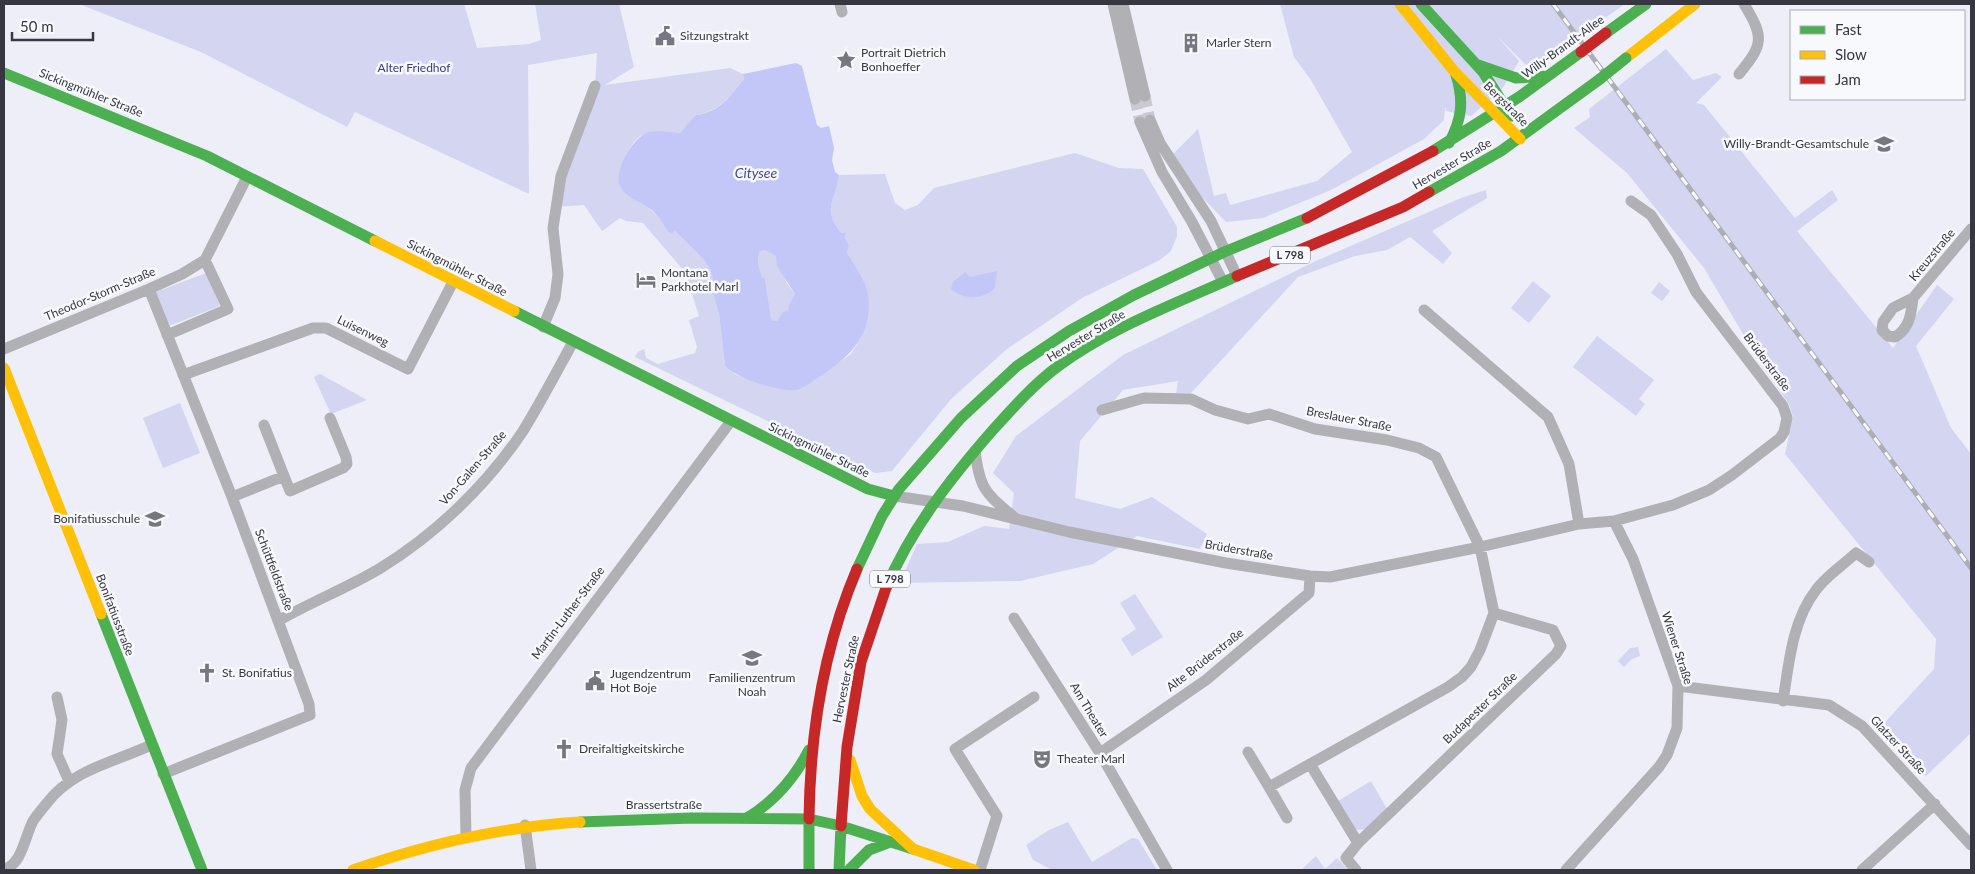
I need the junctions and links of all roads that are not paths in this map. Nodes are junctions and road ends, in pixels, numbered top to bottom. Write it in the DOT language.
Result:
graph roads {
  1 [pos="1112,4"];
  2 [pos="1123,4"];
  3 [pos="1400,4"];
  4 [pos="1421,4"];
  5 [pos="1646,4"];
  6 [pos="1695,4"];
  7 [pos="1744,4"];
  8 [pos="1476,64"];
  9 [pos="1454,70"];
  10 [pos="4,73"];
  11 [pos="1739,74"];
  12 [pos="1548,76"];
  13 [pos="595,86"];
  14 [pos="1521,95"];
  15 [pos="1507,105"];
  16 [pos="1495,114"];
  17 [pos="1520,139"];
  18 [pos="1449,142"];
  19 [pos="247,177"];
  20 [pos="1631,202"];
  21 [pos="1971,229"];
  22 [pos="1226,252"];
  23 [pos="1211,259"];
  24 [pos="205,260"];
  25 [pos="1237,276"];
  26 [pos="453,282"];
  27 [pos="1223,282"];
  28 [pos="149,290"];
  29 [pos="1913,298"];
  30 [pos="1424,310"];
  31 [pos="542,327"];
  32 [pos="167,335"];
  33 [pos="573,342"];
  34 [pos="4,349"];
  35 [pos="4,368"];
  36 [pos="182,375"];
  37 [pos="7,389"];
  38 [pos="1102,410"];
  39 [pos="330,418"];
  40 [pos="731,421"];
  41 [pos="264,425"];
  42 [pos="975,451"];
  43 [pos="284,476"];
  44 [pos="894,496"];
  45 [pos="232,497"];
  46 [pos="934,503"];
  47 [pos="1017,519"];
  48 [pos="1614,521"];
  49 [pos="1578,524"];
  50 [pos="1480,547"];
  51 [pos="1869,562"];
  52 [pos="1310,576"];
  53 [pos="1494,613"];
  54 [pos="1014,618"];
  55 [pos="278,621"];
  56 [pos="1678,686"];
  57 [pos="57,697"];
  58 [pos="1034,697"];
  59 [pos="1783,700"];
  60 [pos="812,744"];
  61 [pos="151,745"];
  62 [pos="846,747"];
  63 [pos="1248,752"];
  64 [pos="1100,753"];
  65 [pos="1310,764"];
  66 [pos="163,774"];
  67 [pos="69,781"];
  68 [pos="1269,787"];
  69 [pos="1935,804"];
  70 [pos="747,818"];
  71 [pos="1287,818"];
  72 [pos="809,819"];
  73 [pos="525,825"];
  74 [pos="841,826"];
  75 [pos="466,836"];
  76 [pos="890,842"];
  77 [pos="1358,843"];
  78 [pos="1971,845"];
  79 [pos="913,849"];
  80 [pos="4,869"];
  81 [pos="202,870"];
  82 [pos="352,870"];
  83 [pos="531,870"];
  84 [pos="809,870"];
  85 [pos="839,870"];
  86 [pos="849,870"];
  87 [pos="974,870"];
  88 [pos="980,870"];
  89 [pos="1167,870"];
  90 [pos="1356,870"];
  91 [pos="1566,870"];
  92 [pos="1862,870"];
  1 -- 2 [label="street"];
  3 -- 9 [label="main road, Bergstraße"];
  4 -- 8 [label="main road, Bergstraße"];
  5 -- 12 [label="main road, Willy-Brandt-Allee, bridge"];
  6 -- 17 [label="main road, Hervester Straße, bridge"];
  7 -- 11 [label="street"];
  8 -- 12 [label="main road, Bergstraße"];
  8 -- 15 [label="main road, Bergstraße"];
  9 -- 16 [label="main road, Bergstraße"];
  9 -- 18 [label="main road, Bergstraße"];
  10 -- 19 [label="main road, Sickingmühler Straße"];
  12 -- 14 [label="main road, Willy-Brandt-Allee"];
  13 -- 31 [label="street"];
  14 -- 15 [label="main road, Hervester Straße"];
  15 -- 16 [label="main road, Hervester Straße / L 798"];
  15 -- 17 [label="main road, Bergstraße"];
  16 -- 17 [label="main road, Bergstraße"];
  16 -- 18 [label="main road, Hervester Straße / L 798"];
  17 -- 25 [label="main road, Hervester Straße / L 798"];
  18 -- 22 [label="main road, Hervester Straße / L 798"];
  19 -- 24 [label="street"];
  19 -- 26 [label="main road, Sickingmühler Straße"];
  20 -- 48 [label="street, Brüderstraße"];
  21 -- 29 [label="street, Kreuzstraße"];
  22 -- 23 [label="main road, Hervester Straße / L 798"];
  22 -- 23 [label="street"];
  22 -- 25 [label="street"];
  23 -- 27 [label="street"];
  23 -- 44 [label="main road, Hervester Straße / L 798"];
  24 -- 28 [label="street, Theodor-Storm-Straße"];
  24 -- 32 [label="street"];
  25 -- 27 [label="main road, Hervester Straße / L 798"];
  26 -- 31 [label="main road, Sickingmühler Straße"];
  26 -- 36 [label="street, Luisenweg"];
  27 -- 42 [label="main road, Hervester Straße / L 798"];
  28 -- 32 [label="street, Schüttfeldstraße"];
  28 -- 34 [label="street, Theodor-Storm-Straße"];
  30 -- 49 [label="street"];
  31 -- 33 [label="main road, Sickingmühler Straße"];
  32 -- 36 [label="street, Schüttfeldstraße"];
  33 -- 40 [label="main road, Sickingmühler Straße"];
  33 -- 55 [label="street, Von-Galen-Straße"];
  35 -- 37 [label="main road, Bonifatiusstraße"];
  36 -- 45 [label="street, Schüttfeldstraße"];
  37 -- 61 [label="main road, Bonifatiusstraße"];
  38 -- 50 [label="street, Breslauer Straße"];
  39 -- 43 [label="street"];
  40 -- 44 [label="main road, Sickingmühler Straße"];
  40 -- 75 [label="street, Martin-Luther-Straße"];
  41 -- 43 [label="street"];
  42 -- 46 [label="main road, Hervester Straße / L 798"];
  42 -- 47 [label="street"];
  43 -- 45 [label="street"];
  44 -- 46 [label="street, Brüderstraße"];
  44 -- 60 [label="main road, Hervester Straße / L 798"];
  45 -- 55 [label="street, Schüttfeldstraße"];
  46 -- 47 [label="street, Brüderstraße"];
  46 -- 62 [label="main road, Hervester Straße / L 798"];
  47 -- 52 [label="street, Brüderstraße"];
  48 -- 49 [label="street, Brüderstraße"];
  48 -- 56 [label="street, Wiener Straße"];
  49 -- 50 [label="street, Brüderstraße"];
  50 -- 52 [label="street, Brüderstraße"];
  50 -- 53 [label="street"];
  51 -- 59 [label="street"];
  52 -- 64 [label="street, Alte Brüderstraße"];
  53 -- 65 [label="street"];
  53 -- 77 [label="street, Budapester Straße"];
  54 -- 64 [label="street, Am Theater"];
  55 -- 66 [label="street, Schüttfeldstraße"];
  56 -- 59 [label="street, Glatzer Straße"];
  56 -- 91 [label="street, Wiener Straße"];
  57 -- 67 [label="street"];
  58 -- 88 [label="street"];
  59 -- 69 [label="street, Glatzer Straße"];
  60 -- 70 [label="main road, L 798"];
  60 -- 72 [label="main road, Hervester Straße / L 798"];
  61 -- 66 [label="main road, Bonifatiusstraße"];
  61 -- 67 [label="street"];
  62 -- 74 [label="main road, Hervester Straße / L 798"];
  62 -- 79 [label="main road, L 798"];
  63 -- 68 [label="street"];
  64 -- 89 [label="street, Am Theater"];
  65 -- 68 [label="street"];
  65 -- 77 [label="street"];
  66 -- 81 [label="main road, Bonifatiusstraße"];
  67 -- 80 [label="street"];
  68 -- 71 [label="street"];
  69 -- 78 [label="street, Glatzer Straße"];
  69 -- 92 [label="street"];
  70 -- 72 [label="main road, Brassertstraße"];
  70 -- 73 [label="main road, Brassertstraße"];
  72 -- 74 [label="main road, Brassertstraße / L 798"];
  72 -- 84 [label="main road, Hervester Straße"];
  73 -- 75 [label="main road, Brassertstraße"];
  73 -- 83 [label="street"];
  74 -- 76 [label="main road, Brassertstraße / L 798"];
  74 -- 85 [label="main road, Hervester Straße"];
  75 -- 82 [label="main road, Brassertstraße"];
  76 -- 79 [label="main road, Brassertstraße / L 798"];
  76 -- 86 [label="main road"];
  77 -- 90 [label="street, Budapester Straße"];
  79 -- 87 [label="main road, Brassertstraße / L 798"];
}
